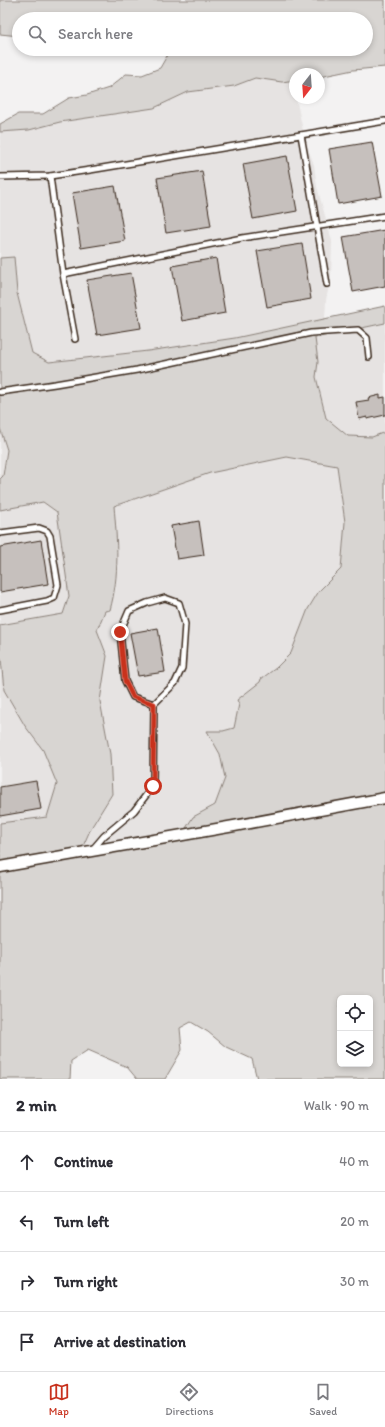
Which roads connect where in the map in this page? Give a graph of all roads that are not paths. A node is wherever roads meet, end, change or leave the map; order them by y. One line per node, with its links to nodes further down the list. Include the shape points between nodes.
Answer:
1 (385, 121): 2 (lane)
2 (302, 134): 3 (lane, via 147,162); 6 (lane)
3 (50, 176): 4 (lane); 7 (lane)
4 (0, 177)
5 (385, 216): 6 (lane)
6 (317, 226): 7 (lane, via 242,238); 8 (lane)
7 (63, 274): 9 (lane)
8 (327, 284)
9 (75, 339)
10 (368, 358): 11 (lane, via 367,338 358,330 311,333 137,370)
11 (0, 392)
12 (0, 533): 13 (lane, via 40,528 47,531 58,585 54,598)
13 (0, 610)
14 (154, 704): 14 (lane, via 133,697 125,681 120,632 130,611 165,598 179,603 185,624 182,668 175,683); 16 (lane, via 153,786 134,811 104,836)
15 (385, 798): 16 (street)
16 (90, 852): 17 (street)
17 (0, 867)

